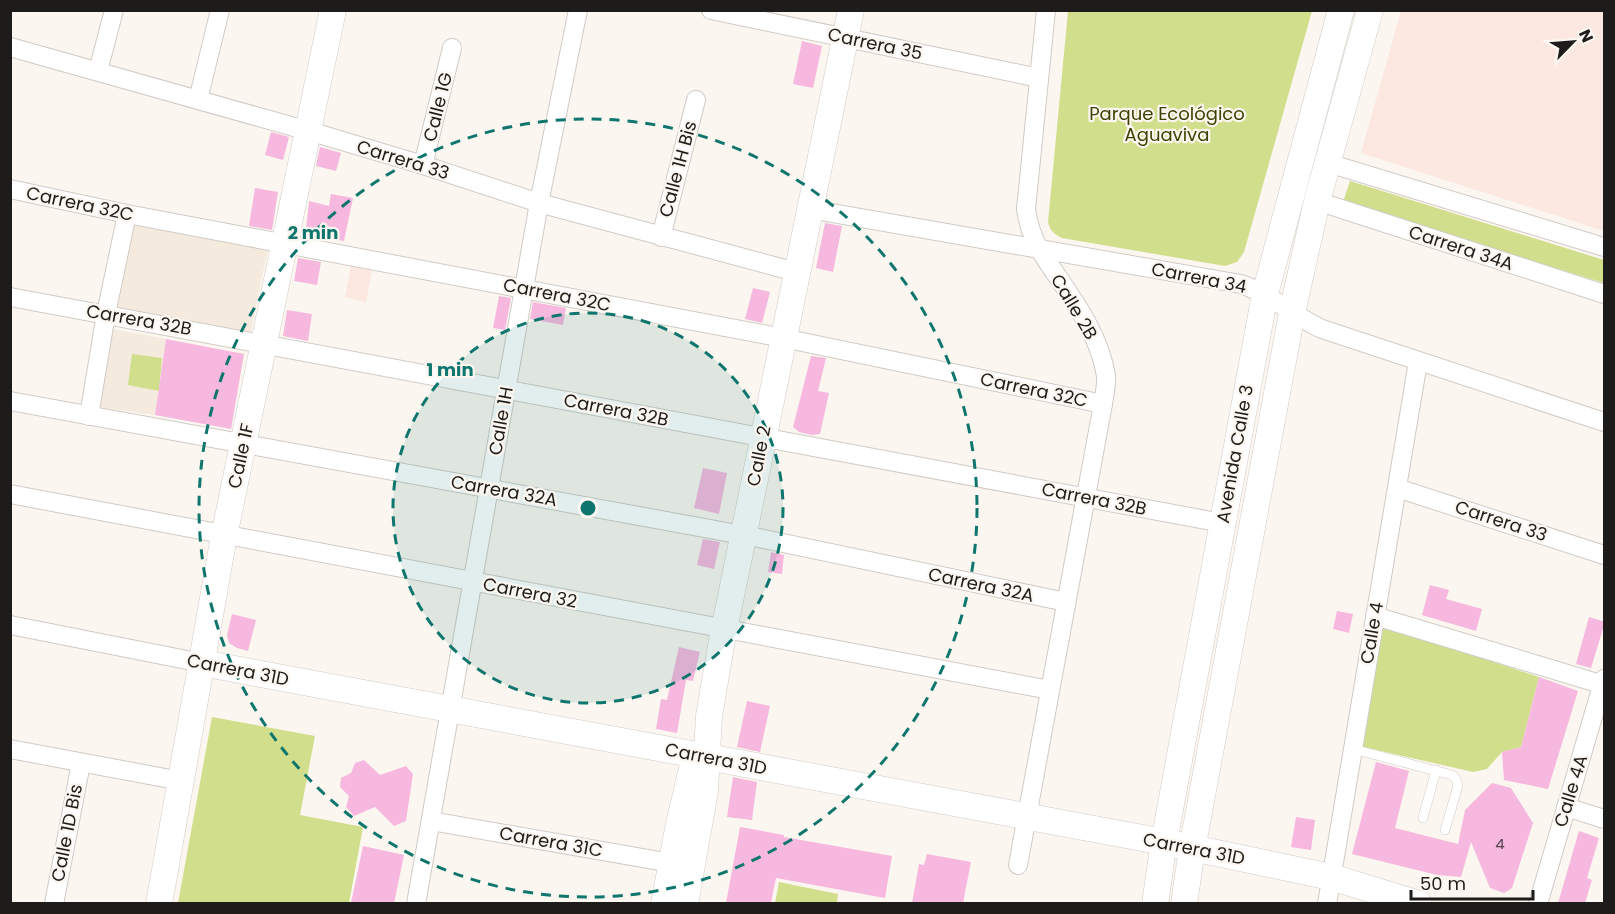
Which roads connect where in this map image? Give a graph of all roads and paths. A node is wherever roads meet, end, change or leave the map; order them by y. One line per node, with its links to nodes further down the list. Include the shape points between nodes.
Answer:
1 (114, 10): 13 (street)
2 (220, 10): 17 (street)
3 (333, 10): 19 (street, Calle 1F)
4 (578, 10): 24 (street, Calle 1H)
5 (711, 10): 10 (street, Carrera 35)
6 (851, 10): 10 (street, Calle 2)
7 (1046, 10): 15 (street, Calle 2B)
8 (1341, 10): 14 (street, Avenida Calle 3)
9 (1370, 10): 16 (street, Avenida Calle 3)
10 (845, 38): 15 (street, Carrera 35); 25 (street, Calle 2)
11 (10, 47): 13 (street, Carrera 33)
12 (452, 48): 21 (street, Calle 1G)
13 (98, 71): 17 (street, Carrera 33)
14 (1325, 71): 16 (street); 33 (street, Avenida Calle 3)
15 (1039, 78): 30 (street, Calle 2B, via 1026,209)
16 (1351, 79): 20 (street, Avenida Calle 3)
17 (198, 99): 19 (street, Carrera 33)
18 (696, 100): 27 (street, Calle 1H Bis)
19 (308, 131): 21 (street, Carrera 33); 28 (street, Calle 1F)
20 (1328, 163): 23 (street, Avenida Calle 3); 29 (street)
21 (423, 165): 24 (street, Carrera 33)
22 (10, 189): 26 (street, Carrera 32C)
23 (1317, 201): 34 (street, Carrera 34A); 36 (street, Avenida Calle 3)
24 (540, 203): 27 (street, Carrera 33); 32 (street, Calle 1H)
25 (809, 209): 30 (street, Carrera 34); 31 (street, Calle 2)
26 (127, 214): 28 (street, Carrera 32C); 37 (street)
27 (660, 237): 31 (street, Carrera 33)
28 (284, 244): 32 (street, Carrera 32C); 39 (street, Calle 1F)
29 (1605, 247)
30 (1039, 249): 33 (street, Carrera 34, via 1230,282); 43 (street, Calle 2B, via 1092,333 1106,378)
31 (796, 272): 38 (street, Calle 2)
32 (525, 289): 38 (street, Carrera 32C); 41 (street, Calle 1H)
33 (1265, 294): 36 (street, Carrera 34); 52 (street, Avenida Calle 3)
34 (1605, 294)
35 (10, 297): 37 (street, Carrera 32B)
36 (1292, 313): 40 (street, Carrera 34, via 1322,329); 78 (street, Avenida Calle 3)
37 (106, 314): 39 (street, Carrera 32B); 44 (street)
38 (783, 338): 43 (street, Carrera 32C); 46 (street, Calle 2)
39 (264, 344): 41 (street, Carrera 32B); 47 (street, Calle 1F)
40 (1418, 362): 45 (street, Carrera 34); 48 (street, Calle 4)
41 (507, 389): 46 (street, Carrera 32B); 49 (street, Calle 1H)
42 (10, 401): 44 (street, Carrera 32A)
43 (1103, 404): 51 (street, Calle 2B)
44 (89, 416): 47 (street, Carrera 32A)
45 (1605, 422)
46 (763, 437): 51 (street, Carrera 32B); 54 (street, Calle 2)
47 (243, 443): 49 (street, Carrera 32A); 53 (street, Calle 1F)
48 (1397, 488): 55 (street, Carrera 33); 58 (street, Calle 4)
49 (489, 489): 54 (street, Carrera 32A); 56 (street, Calle 1H)
50 (10, 494): 53 (street, Carrera 32)
51 (1086, 497): 52 (street, Carrera 32B); 57 (street, Calle 2B)
52 (1222, 523): 77 (street, Avenida Calle 3)
53 (224, 536): 56 (street, Carrera 32); 61 (street, Calle 1F)
54 (743, 536): 57 (street, Carrera 32A); 60 (street, Calle 2)
55 (1605, 555)
56 (473, 582): 60 (street, Carrera 32); 64 (street, Calle 1H)
57 (1066, 602): 63 (street, Calle 2B)
58 (1375, 616): 62 (street); 66 (street, Calle 4)
59 (10, 625): 61 (street, Carrera 31D)
60 (724, 630): 63 (street, Carrera 32); 67 (street, Calle 2)
61 (201, 663): 64 (street, Carrera 31D); 70 (street, Calle 1F)
62 (1604, 683): 71 (street, Calle 4A)
63 (1050, 690): 72 (street, Calle 2B)
64 (450, 710): 67 (street, Carrera 31D); 75 (street, Calle 1H)
65 (10, 749): 68 (street)
66 (1353, 749): 69 (lane); 81 (street, Calle 4)
67 (701, 756): 72 (street, Carrera 31D); 79 (street, Calle 2); 86 (street, Calle 2, via 705,792)
68 (81, 763): 70 (street); 82 (street, Calle 1D Bis)
69 (1436, 770): 73 (lane); 76 (lane, via 1452,775 1458,786)
70 (180, 781): 83 (street, Calle 1F)
71 (1566, 807): 74 (street); 91 (street, Calle 4A)
72 (1027, 817): 77 (street, Carrera 31D); 80 (street, Calle 2B)
73 (1423, 818)
74 (1605, 819)
75 (431, 821): 79 (street, Carrera 31C); 84 (street, Calle 1H)
76 (1445, 830)
77 (1164, 842): 78 (street, Carrera 31D); 87 (street, Avenida Calle 3)
78 (1192, 849): 81 (street, Carrera 31D); 88 (street, Avenida Calle 3)
79 (671, 863): 85 (street, Calle 2)
80 (1018, 865)
81 (1331, 877): 89 (street, Calle 4); 90 (street, Carrera 31D)
82 (54, 903)
83 (159, 903)
84 (416, 903)
85 (664, 903)
86 (685, 903)
87 (1155, 903)
88 (1184, 903)
89 (1327, 903)
90 (1419, 903)
91 (1538, 903)

